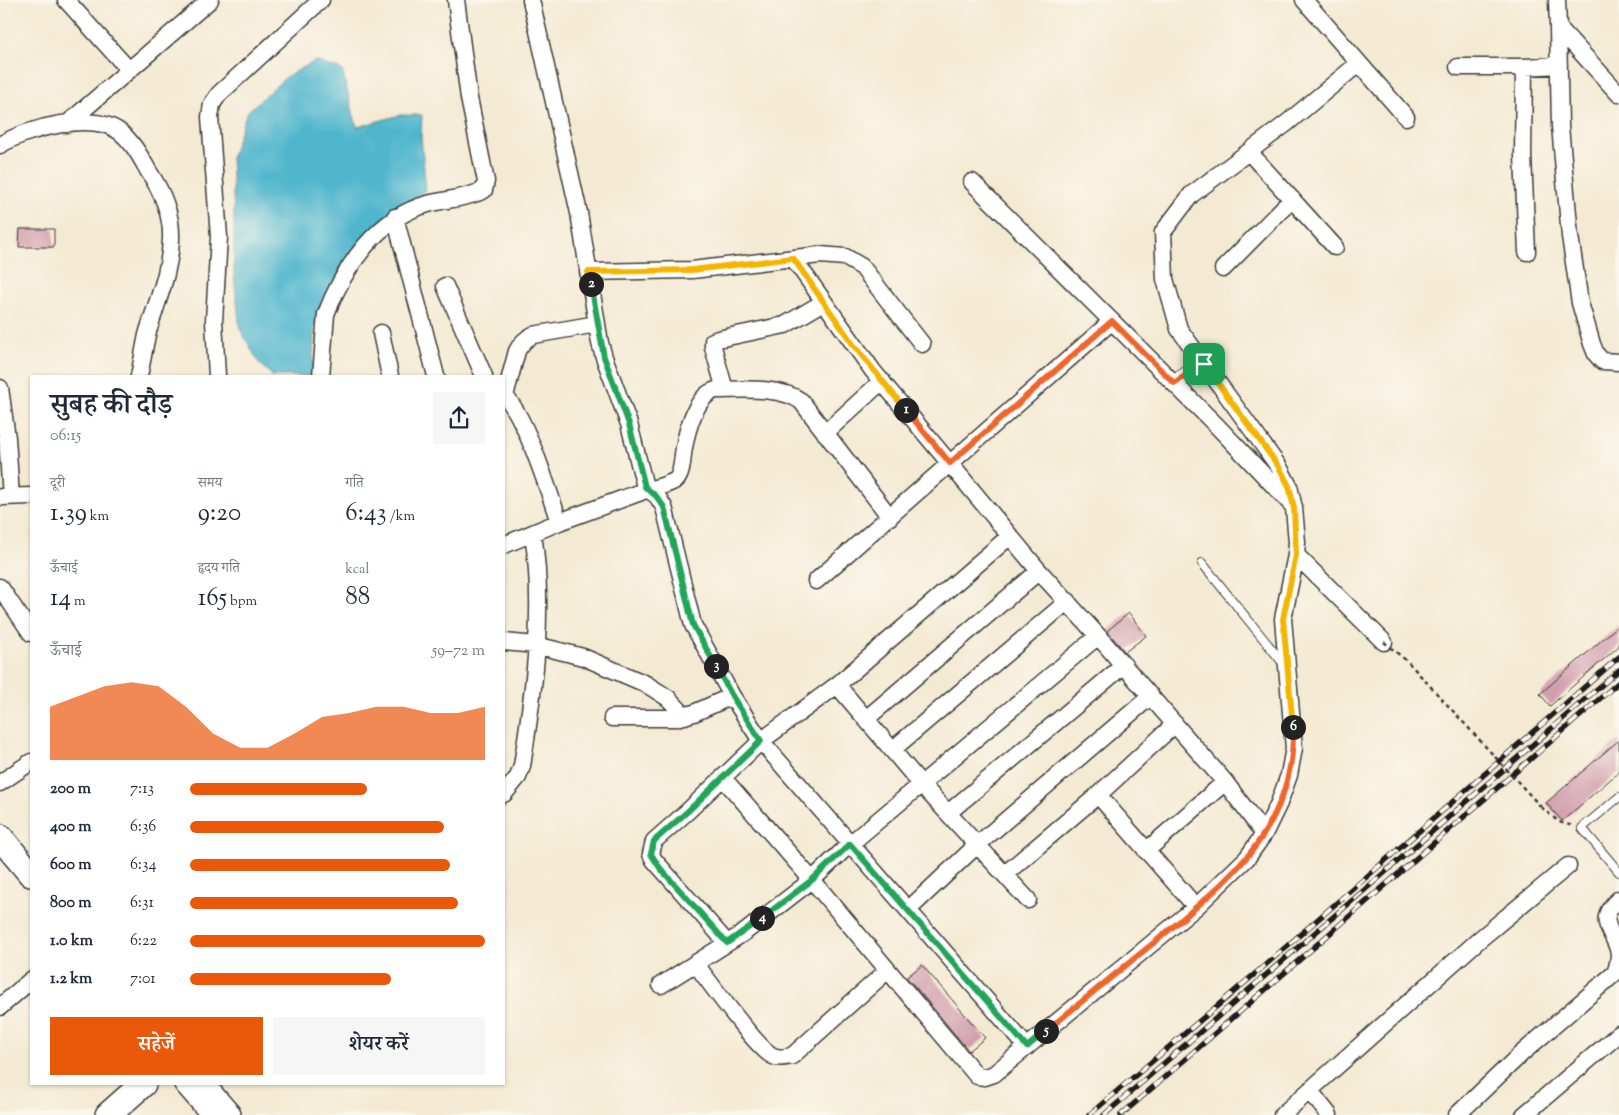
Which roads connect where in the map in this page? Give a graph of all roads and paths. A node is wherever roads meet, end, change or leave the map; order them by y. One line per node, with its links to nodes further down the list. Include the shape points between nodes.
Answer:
1 (66, 0): 13 (street)
2 (210, 0): 13 (street)
3 (321, 0): 36 (street, via 212,104 210,123 219,237 214,321)
4 (456, 0): 21 (street, via 468,90 486,181 484,190 412,209)
5 (531, 0): 26 (street, via 579,213)
6 (1304, 0): 9 (street)
7 (1557, 0): 8 (street)
8 (1558, 27): 10 (street); 14 (street)
9 (1358, 64): 15 (street); 18 (street)
10 (1559, 65): 12 (street); 33 (street, via 1561,135 1580,302 1596,354 1602,361)
11 (1458, 67): 12 (street)
12 (1524, 67): 23 (street)
13 (129, 70): 16 (street)
14 (1619, 94)
15 (1406, 117)
16 (67, 124): 17 (street, via 35,130); 35 (street, via 106,125 120,131 157,184 168,210 171,241 168,263)
17 (0, 145)
18 (1249, 152): 20 (street); 34 (street, via 1191,196 1163,232 1165,279 1179,329)
19 (972, 182): 29 (street)
20 (1292, 200): 22 (street); 25 (street)
21 (395, 218): 37 (street, via 364,248 330,304 326,314); 39 (street)
22 (1335, 247)
23 (1526, 252)
24 (793, 258): 26 (street, via 692,270); 28 (street); 32 (street, via 835,255 854,261)
25 (1223, 269)
26 (588, 272): 30 (street)
27 (445, 286): 40 (street)
28 (824, 302): 41 (street); 43 (street, via 785,325 713,341)
29 (1112, 321): 42 (street); 48 (street)
30 (597, 324): 44 (street, via 533,334 526,338 516,351); 49 (street, via 604,357 629,424)
31 (381, 333): 38 (street)
32 (922, 344)
33 (1619, 362)
34 (1204, 364): 42 (street); 52 (street, via 1279,467 1289,486)
35 (139, 375)
36 (217, 375)
37 (321, 375)
38 (390, 375)
39 (436, 375)
40 (484, 375)
41 (882, 382): 47 (street); 48 (street)
42 (1174, 383): 52 (street)
43 (725, 390): 47 (street, via 794,396); 49 (street, via 703,396 687,436 681,468 675,480)
44 (505, 392)
45 (1, 397): 51 (street)
46 (505, 397): 54 (street, via 513,404 533,449)
47 (825, 433): 53 (street)
48 (950, 463): 53 (street); 56 (street)
49 (646, 489): 54 (street); 72 (street, via 664,507 693,625)
50 (30, 496): 51 (street)
51 (5, 497)
52 (1294, 508): 58 (street)
53 (890, 517): 61 (street)
54 (559, 522): 55 (street)
55 (533, 534): 57 (street); 68 (street, via 538,566)
56 (1010, 536): 60 (street); 71 (street)
57 (505, 545)
58 (1296, 555): 67 (street); 70 (street, via 1283,619)
59 (1202, 564): 70 (lane)
60 (1039, 571): 63 (street); 76 (street)
61 (816, 581)
62 (0, 587): 64 (street)
63 (1068, 601): 65 (street); 79 (street)
64 (30, 632)
65 (1098, 636): 69 (street); 84 (street)
66 (505, 642): 68 (street)
67 (1384, 642): 89 (path, bridge, via 1408,662 1541,807 1559,822)
68 (536, 645): 74 (street, via 583,657 646,684 668,698); 85 (street, via 522,766)
69 (1124, 665): 73 (street); 88 (street)
70 (1286, 666): 90 (street, via 1294,748 1290,775)
71 (837, 685): 76 (street); 78 (street)
72 (732, 696): 74 (street); 78 (street)
73 (1151, 696): 77 (street); 93 (street)
74 (685, 716): 75 (street)
75 (612, 718)
76 (866, 719): 79 (street)
77 (1176, 724): 82 (street); 86 (street)
78 (761, 741): 81 (street); 92 (street)
79 (892, 750): 84 (street)
80 (30, 763): 83 (street)
81 (723, 778): 99 (street); 104 (street, via 654,841 651,854)
82 (1225, 782): 90 (street); 94 (street)
83 (0, 783)
84 (921, 784): 88 (street); 92 (street)
85 (505, 793)
86 (1098, 795): 94 (street); 98 (street)
87 (1619, 797): 89 (lane)
88 (948, 813): 93 (street)
89 (1582, 828): 96 (lane)
90 (1264, 834): 102 (street, via 1247,858)
91 (0, 837): 97 (main road)
92 (850, 844): 99 (street); 103 (street)
93 (978, 845): 98 (street); 103 (street)
94 (1146, 851): 102 (street)
95 (1568, 866): 115 (street, via 1480,939)
96 (1619, 872)
97 (30, 873)
98 (1005, 874): 101 (street)
99 (812, 880): 104 (street); 106 (street)
100 (1619, 899): 121 (street, via 1606,917 1608,930 1619,952 1615,973 1521,1054)
101 (1028, 900)
102 (1196, 907): 111 (street)
103 (908, 910): 111 (street)
104 (727, 943): 105 (street)
105 (695, 963): 106 (street, via 756,1042 772,1056 783,1058 792,1056); 108 (street)
106 (888, 970): 111 (street, via 977,1076 994,1074)
107 (30, 981): 109 (street)
108 (661, 984)
109 (0, 1007)
110 (1618, 1036): 122 (street)
111 (1027, 1047)
112 (142, 1085): 116 (main road)
113 (183, 1085): 117 (street)
114 (202, 1085): 118 (main road)
115 (1310, 1091): 119 (street); 120 (street)
116 (108, 1115)
117 (209, 1115)
118 (228, 1115)
119 (1282, 1115)
120 (1329, 1115)
121 (1457, 1115)
122 (1524, 1115)

